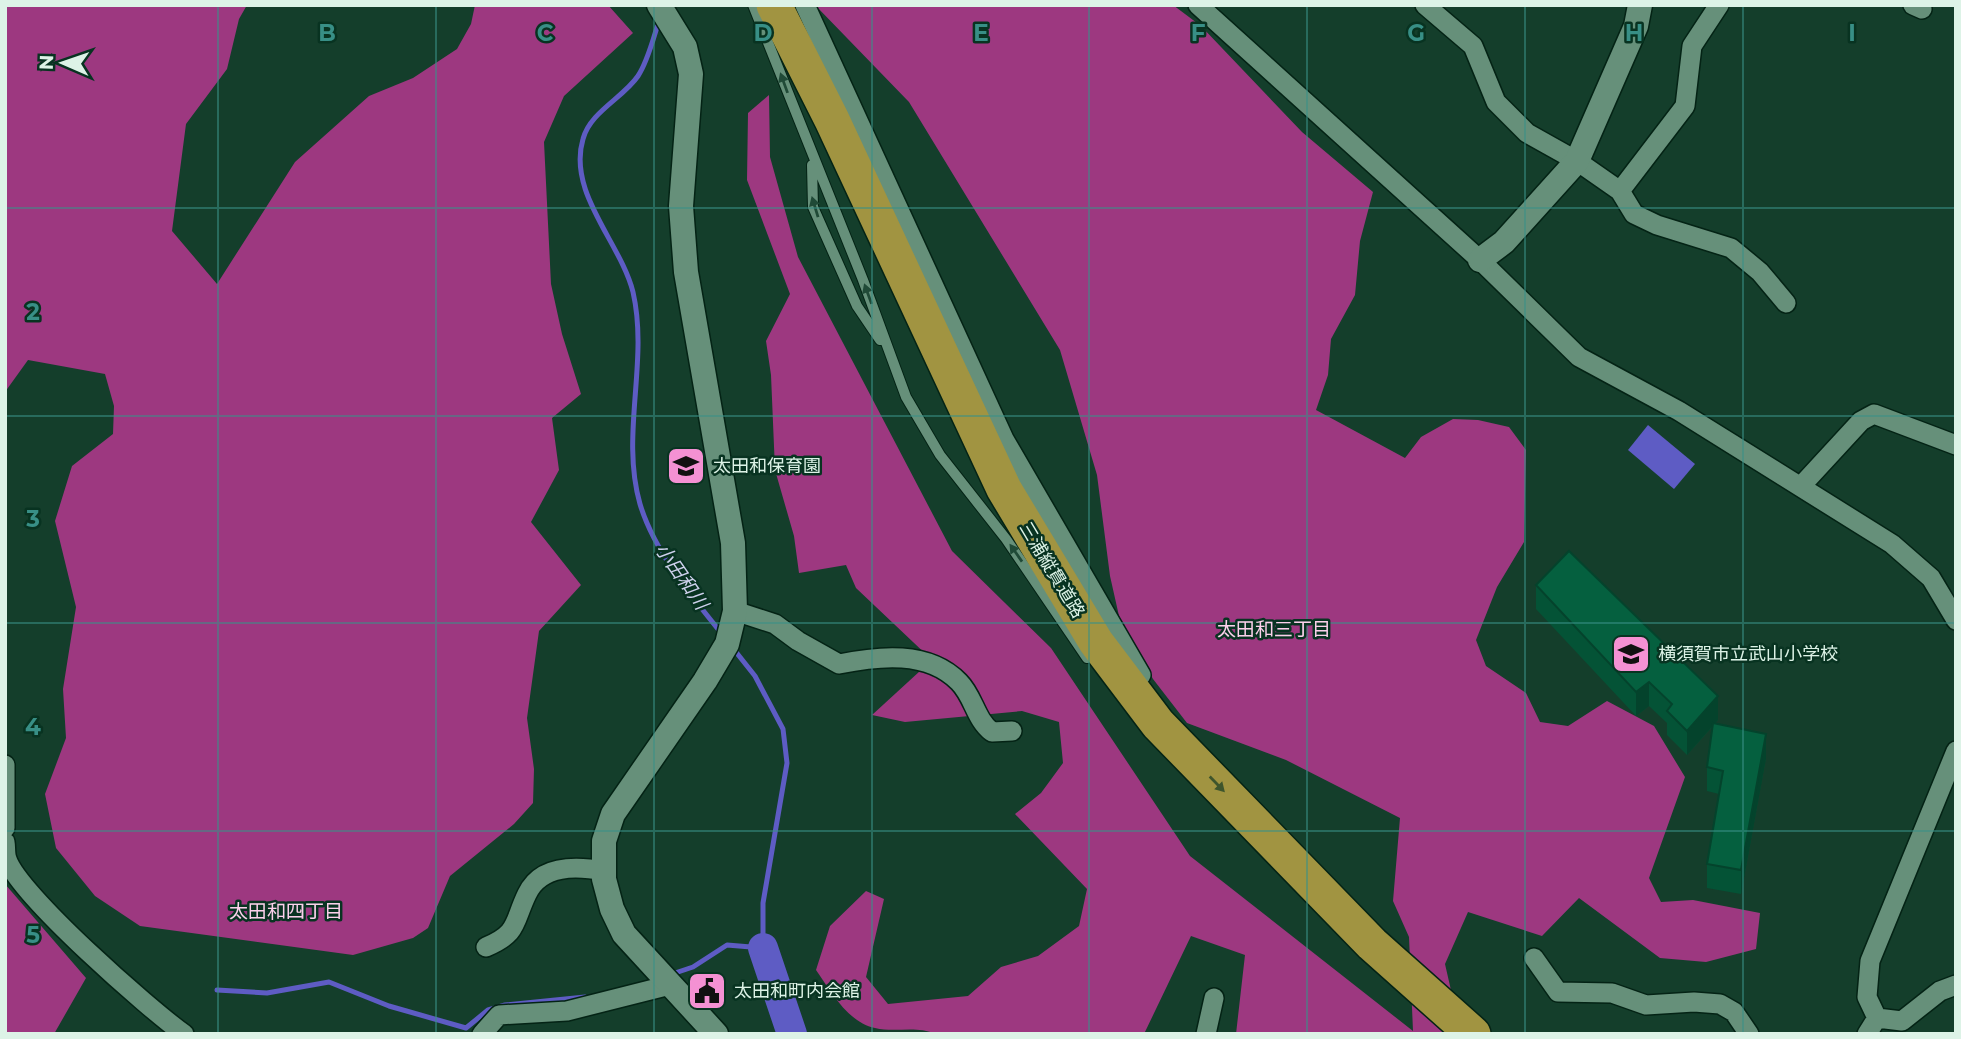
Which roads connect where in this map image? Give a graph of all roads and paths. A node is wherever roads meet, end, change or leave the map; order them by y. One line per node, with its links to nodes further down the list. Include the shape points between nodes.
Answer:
1 (659, 5): 18 (street, via 685,47 691,74 681,206 685,272 733,543)
2 (753, 5): 10 (lane, one-way to 2)
3 (764, 5): 38 (highway, 三浦縦貫道路, via 990,480 1088,647 1158,750 1190,788 1337,940)
4 (774, 5): 39 (highway, 三浦縦貫道路, one-way to 39, via 1004,489 1096,642 1158,724 1372,944)
5 (805, 5): 21 (street, via 1004,439)
6 (1198, 5): 13 (street)
7 (1425, 5): 11 (street, via 1473,46 1496,102 1527,134)
8 (1640, 5): 11 (street, via 1636,26)
9 (1719, 5): 12 (street, via 1692,46 1685,106)
10 (811, 155): 15 (lane, one-way to 10); 15 (lane, one-way to 10, via 857,306 813,207)
11 (1577, 161): 12 (street); 13 (street, via 1504,242)
12 (1620, 191): 14 (street, via 1634,214 1731,248 1760,272)
13 (1480, 260): 17 (street, via 1579,357)
14 (1786, 303)
15 (890, 355): 20 (lane, one-way to 15, via 1006,539 940,455 906,397)
16 (1956, 445): 17 (street, via 1874,414 1861,421)
17 (1802, 485): 19 (street, via 1892,544 1931,578)
18 (736, 611): 22 (street, via 775,624 839,664 877,656 925,662 960,682 981,724 992,732); 27 (street, via 727,645 613,814 604,841)
19 (1955, 614)
20 (1092, 663)
21 (1140, 674)
22 (1012, 730)
23 (1956, 751): 33 (street, via 1870,961 1867,997)
24 (5, 765): 25 (street)
25 (5, 828)
26 (5, 842): 34 (street, via 7,860 31,893 156,1014)
27 (604, 871): 28 (street, via 576,865 545,876 527,894 512,932); 30 (street, via 612,909 624,934)
28 (486, 947)
29 (1534, 958): 40 (street, via 1558,992 1612,993 1646,1005 1720,1004 1734,1012)
30 (670, 985): 35 (street, via 568,1012 499,1015); 36 (street)
31 (1956, 985): 33 (street, via 1902,1021)
32 (1214, 998): 37 (street)
33 (1872, 1026)
34 (184, 1034)
35 (482, 1034)
36 (716, 1034)
37 (1206, 1034)
38 (1457, 1034)
39 (1473, 1034)
40 (1749, 1034)

